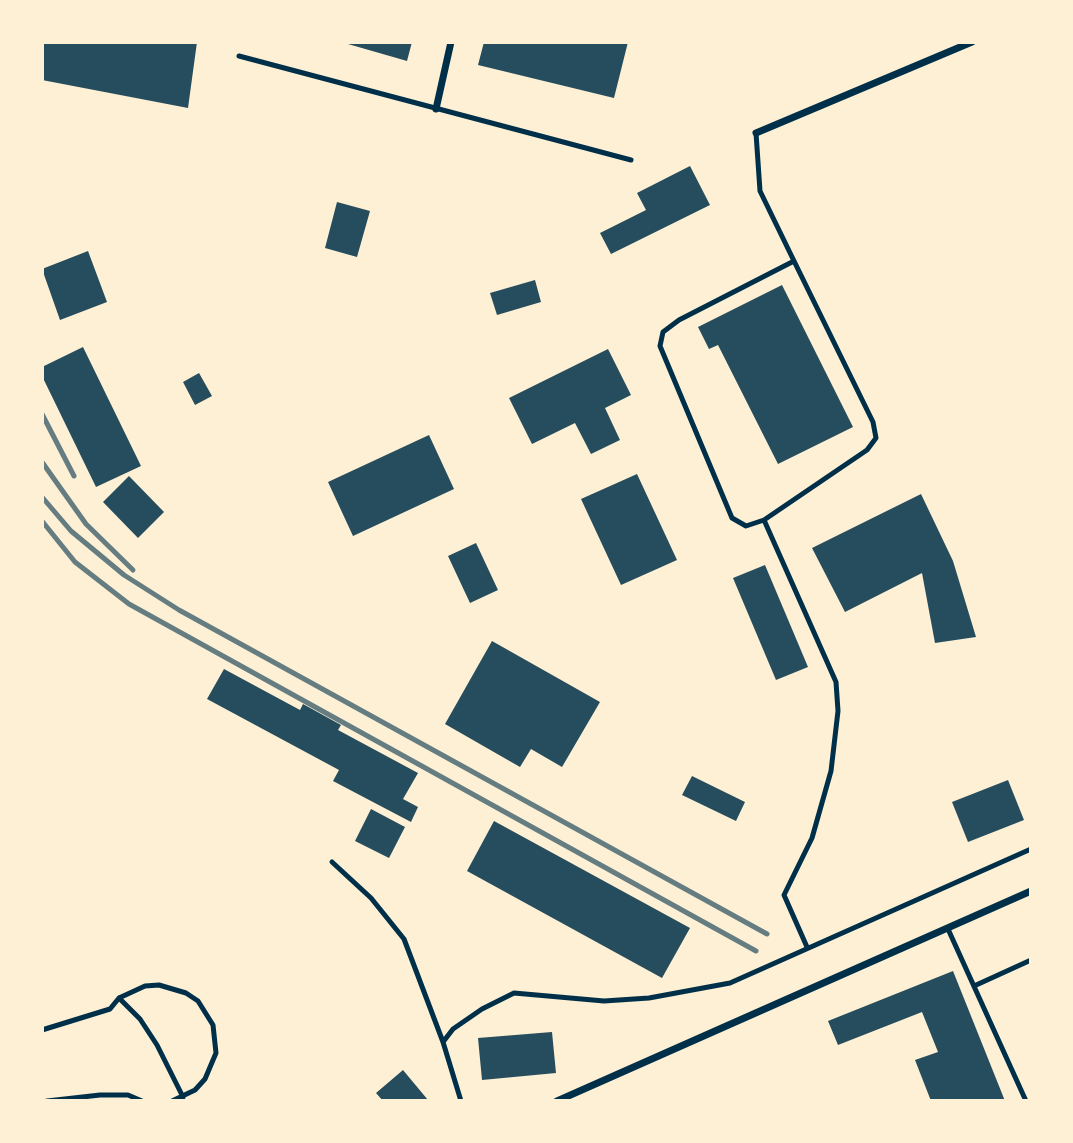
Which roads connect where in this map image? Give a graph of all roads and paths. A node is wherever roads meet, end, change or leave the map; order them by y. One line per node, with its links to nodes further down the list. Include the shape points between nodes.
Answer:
1 (450, 42): 4 (street)
2 (972, 42): 5 (street)
3 (239, 56): 4 (lane)
4 (436, 109): 6 (lane)
5 (756, 133): 7 (lane, via 760,191)
6 (631, 160)
7 (794, 261): 8 (lane, via 873,422 876,438 867,450); 8 (lane, via 679,320 663,332 660,346 732,518 746,526)
8 (764, 520): 13 (lane, via 836,682 838,711 831,771 812,838 784,895)
9 (1031, 849): 13 (lane)
10 (332, 862): 18 (lane, via 372,898 404,939)
11 (1031, 891): 12 (street)
12 (948, 929): 15 (lane); 24 (street)
13 (807, 947): 18 (lane, via 730,983 649,998 604,1001 513,993 463,1023)
14 (1031, 960): 15 (lane)
15 (974, 986): 25 (lane)
16 (119, 998): 17 (lane, via 110,1009); 19 (lane, via 157,1045); 19 (lane, via 159,985 186,993 207,1012 216,1039 212,1067 195,1090)
17 (42, 1030)
18 (443, 1042): 23 (lane)
19 (183, 1097): 22 (lane)
20 (47, 1101): 21 (lane, via 100,1095)
21 (142, 1101)
22 (173, 1101)
23 (461, 1101)
24 (557, 1101)
25 (1026, 1101)

